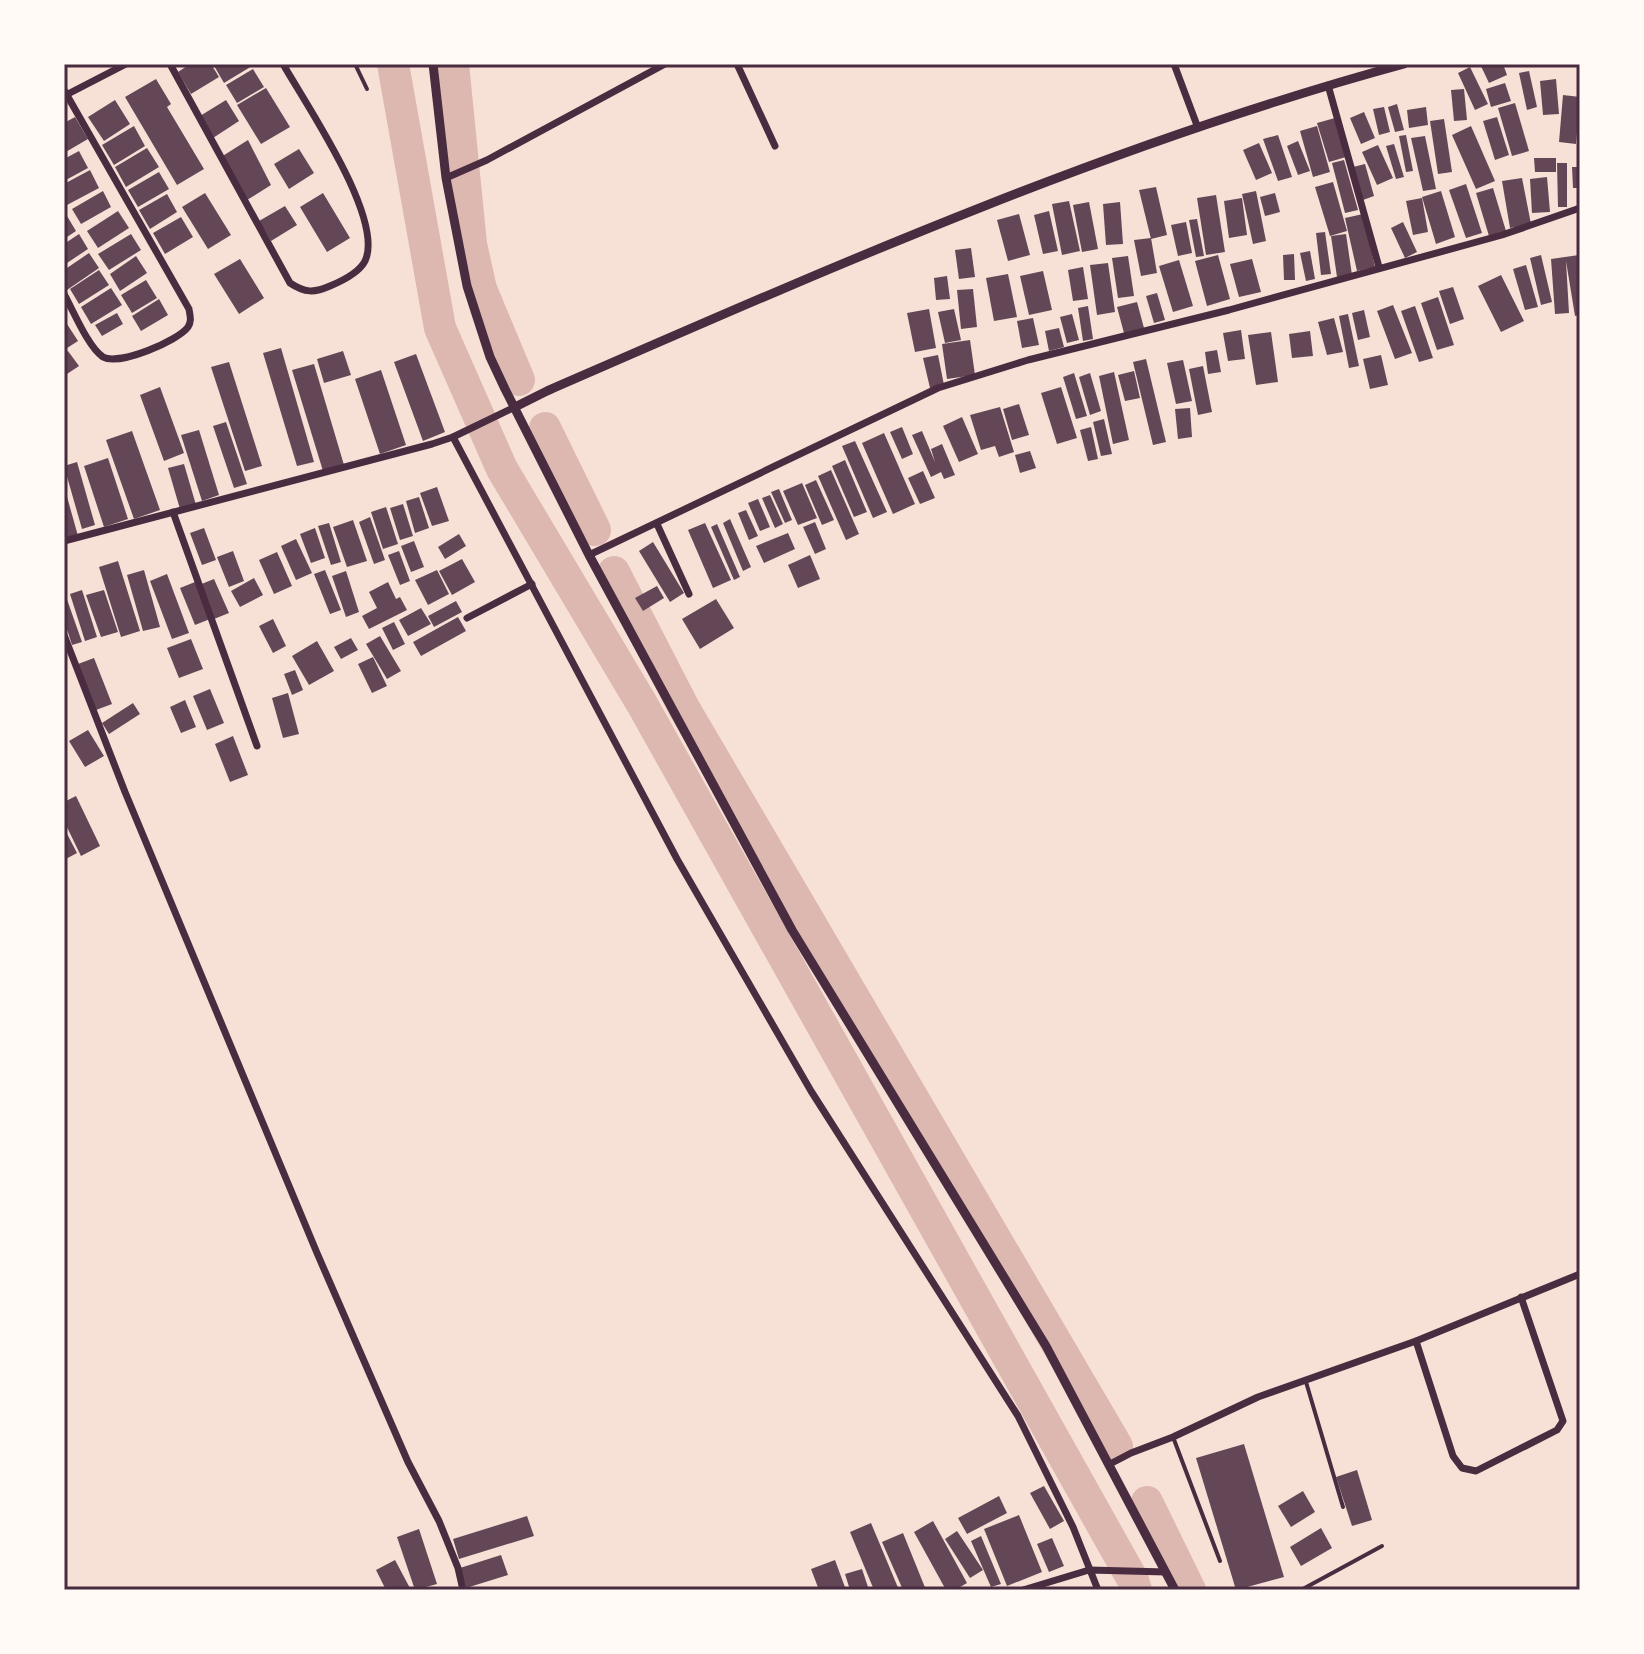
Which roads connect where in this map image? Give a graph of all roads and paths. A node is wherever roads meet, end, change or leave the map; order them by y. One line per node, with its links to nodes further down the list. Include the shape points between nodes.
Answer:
1 (126, 64): 12 (street)
2 (170, 64): 3 (street, via 290,283 303,292 316,292 356,272 364,262 368,236 362,206)
3 (283, 64)
4 (355, 64): 11 (lane)
5 (433, 64): 15 (street)
6 (665, 64): 15 (street)
7 (737, 64): 14 (street)
8 (1174, 64): 13 (street)
9 (1404, 64): 10 (street)
10 (1328, 85): 13 (street); 17 (street)
11 (367, 89)
12 (65, 94): 18 (street, via 191,319 178,336 147,351 106,359)
13 (1198, 128): 19 (street, via 883,247)
14 (775, 146)
15 (446, 178): 19 (street, via 477,322)
16 (1580, 208): 17 (street)
17 (1379, 267): 22 (street, via 938,388)
18 (64, 294)
19 (515, 407): 20 (street); 24 (street)
20 (453, 437): 21 (street); 25 (street)
21 (173, 512): 23 (street); 29 (street)
22 (657, 524): 24 (street); 26 (street)
23 (64, 541)
24 (589, 555): 35 (street, via 792,930)
25 (529, 586): 27 (street); 39 (street, via 811,1091 1018,1416)
26 (689, 594)
27 (467, 618)
28 (65, 640): 41 (street, via 317,1253 439,1521)
29 (257, 746)
30 (1580, 1274): 31 (street)
31 (1521, 1297): 32 (street); 32 (street, via 1563,1421 1557,1430 1476,1471 1462,1468 1453,1456)
32 (1416, 1341): 33 (street)
33 (1306, 1382): 34 (street, via 1258,1397); 36 (lane)
34 (1173, 1437): 35 (street); 38 (lane)
35 (1115, 1461): 40 (street)
36 (1343, 1507)
37 (1382, 1546): 45 (lane)
38 (1220, 1561)
39 (1089, 1570): 40 (street); 42 (street); 43 (street)
40 (1166, 1572): 44 (street)
41 (463, 1590)
42 (1023, 1590)
43 (1098, 1590)
44 (1175, 1590)
45 (1301, 1590)

